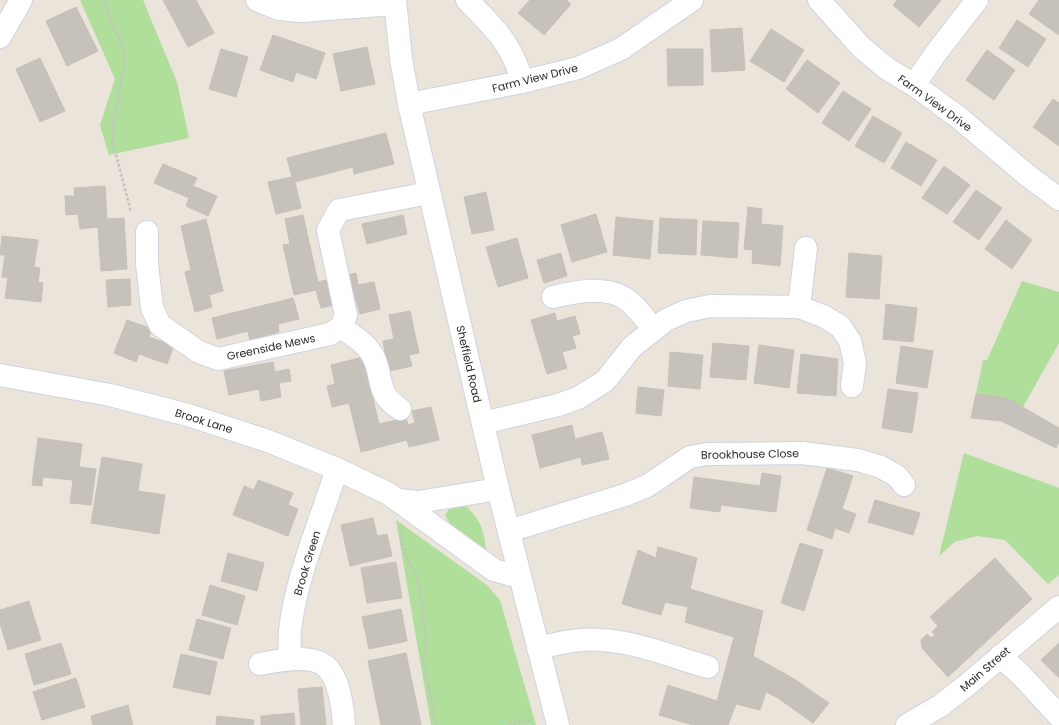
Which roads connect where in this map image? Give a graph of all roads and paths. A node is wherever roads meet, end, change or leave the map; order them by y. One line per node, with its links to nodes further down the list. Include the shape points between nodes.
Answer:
1 (20, 0): 9 (street)
2 (103, 0): 15 (path, via 125,60 112,131 113,143 133,216)
3 (257, 0): 8 (street, via 279,9 300,11)
4 (467, 0): 10 (street, via 497,30 511,51)
5 (692, 0): 10 (street, Farm View Drive, via 621,49 578,68)
6 (819, 0): 11 (street, Farm View Drive, via 861,47 886,68)
7 (977, 0): 11 (street)
8 (395, 2): 12 (street, Sheffield Road)
9 (0, 37)
10 (522, 82): 12 (street, Farm View Drive)
11 (914, 86): 14 (street, Farm View Drive, via 958,117)
12 (409, 104): 13 (street, Sheffield Road)
13 (429, 193): 19 (street, via 339,210 333,218 328,230 346,315); 24 (street, Sheffield Road)
14 (1059, 199)
15 (147, 232): 19 (street, Greenside Mews, via 147,264 152,308 160,325 199,352 218,359 330,334)
16 (806, 248): 18 (street)
17 (553, 297): 20 (street, via 577,292 617,295 626,300)
18 (800, 307): 20 (street, via 710,306 686,311); 22 (street, via 840,326 850,341 855,363)
19 (341, 327): 23 (street, via 361,342 373,356 383,391 390,403)
20 (654, 329): 24 (street, via 632,347 605,380 578,398)
21 (0, 375): 25 (street, Brook Lane, via 110,395 188,415 268,441)
22 (852, 386)
23 (400, 409)
24 (483, 423): 27 (street, Sheffield Road)
25 (337, 469): 28 (street, Brook Lane); 34 (street, Brook Green, via 294,606 290,632)
26 (904, 485): 29 (street, Brookhouse Close, via 897,476 881,467 858,460 802,453 707,454 690,457 647,486 625,496)
27 (498, 489): 28 (street, Brook Lane, via 418,502); 29 (street, Sheffield Road)
28 (393, 497): 30 (street, Brook Lane, via 494,570); 39 (path, via 406,558 418,577 427,648 423,658)
29 (509, 532): 30 (street, Sheffield Road)
30 (519, 577): 32 (street, Sheffield Road)
31 (1059, 607): 33 (street, Main Street)
32 (538, 648): 36 (street, via 579,640 601,640 634,645); 40 (street, Sheffield Road)
33 (1000, 656): 37 (street); 41 (street, Main Street, via 940,706)
34 (290, 659): 35 (street); 38 (street, via 311,660 324,665 335,680 342,702)
35 (260, 664)
36 (708, 667)
37 (1059, 716)
38 (344, 725)
39 (436, 725)
40 (558, 725)
41 (907, 725)

